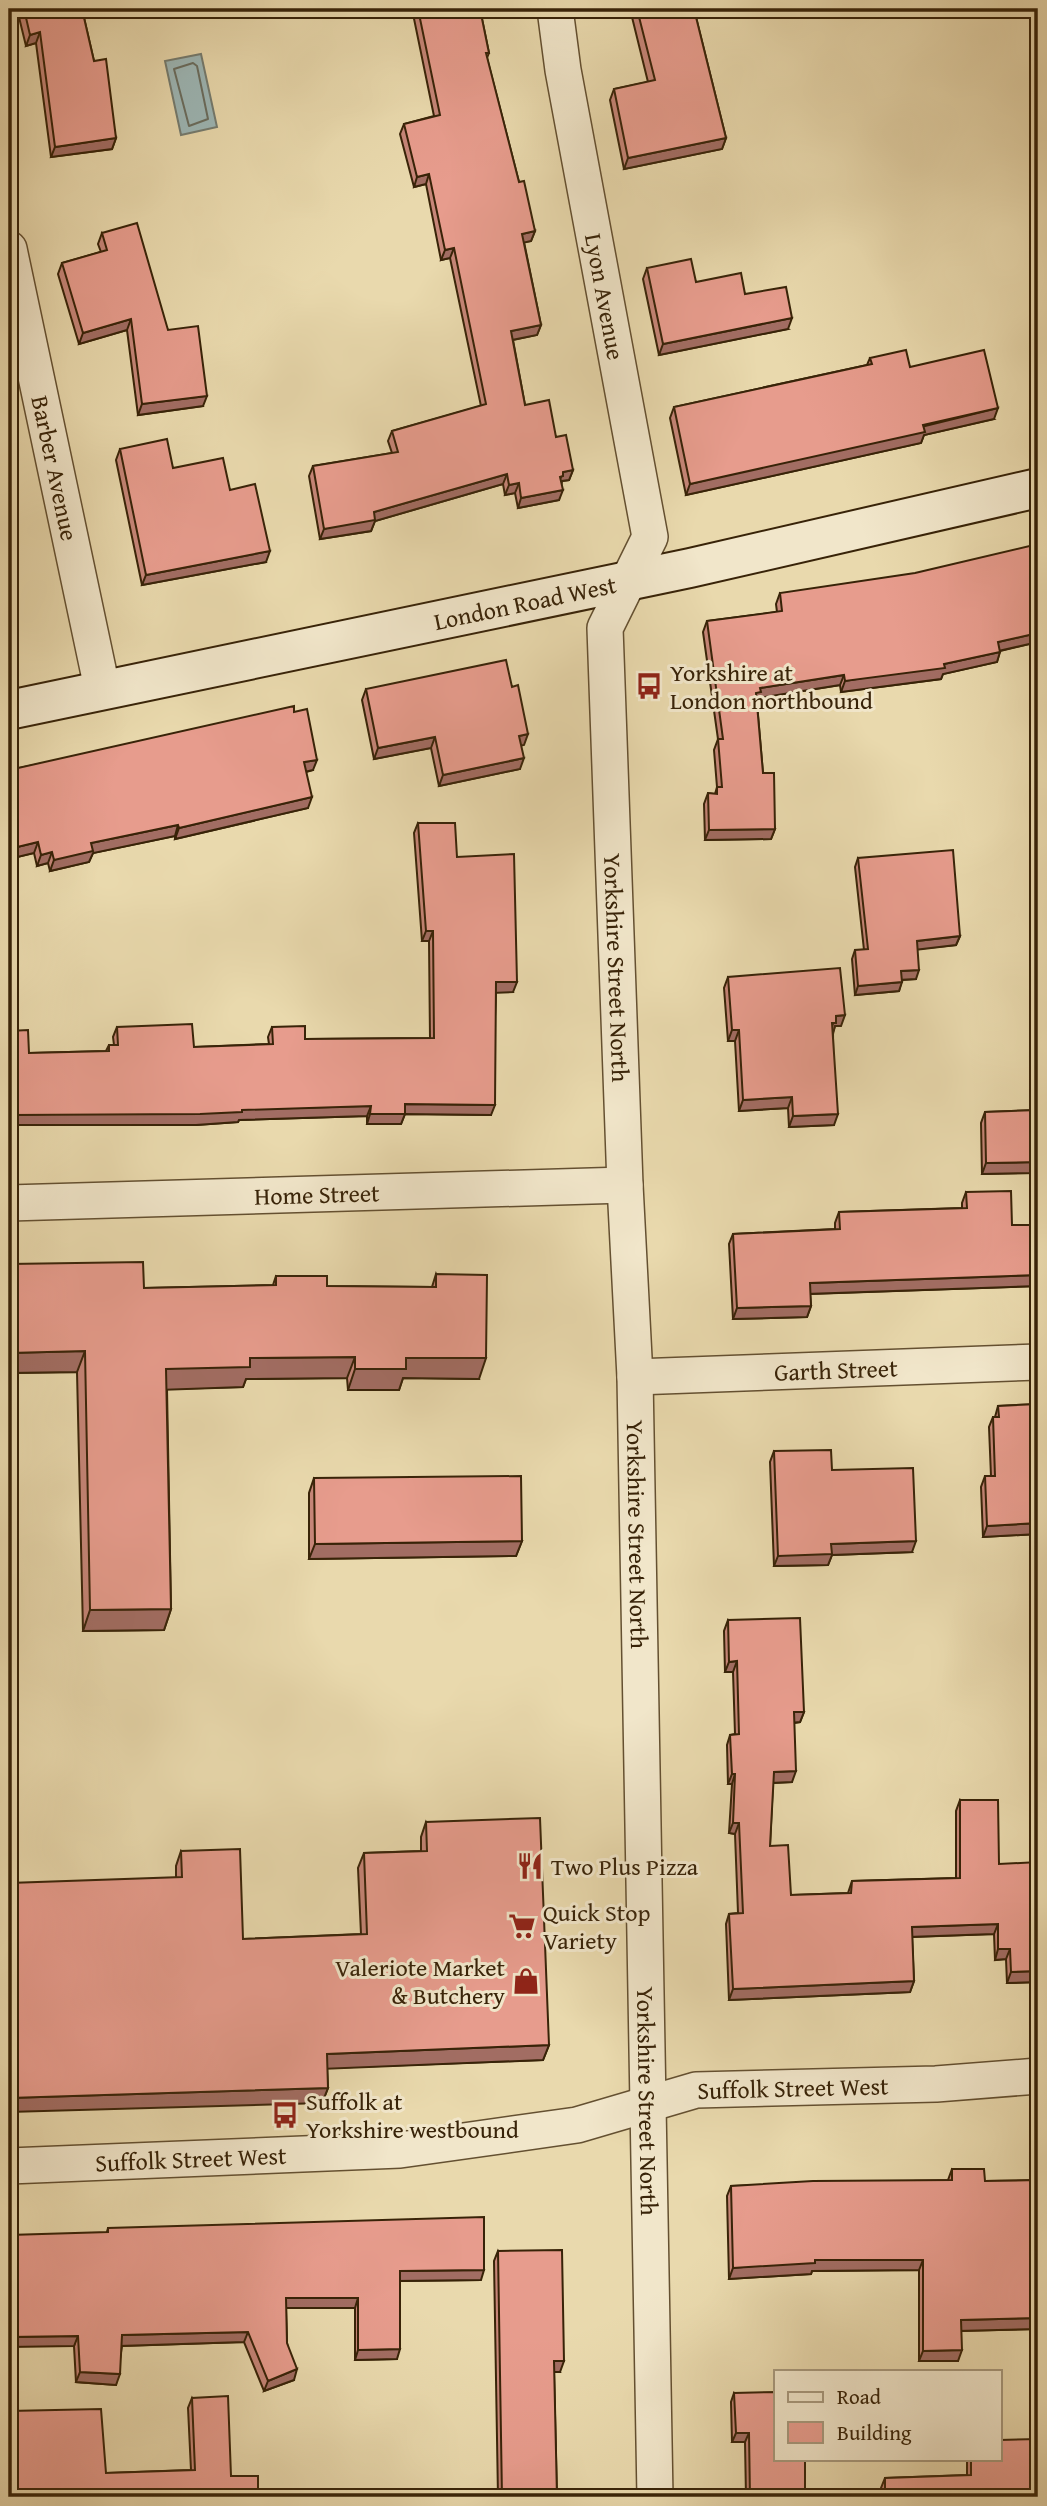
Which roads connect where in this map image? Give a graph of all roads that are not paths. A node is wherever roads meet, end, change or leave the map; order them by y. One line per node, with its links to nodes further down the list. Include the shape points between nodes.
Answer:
1 (555, 9): 4 (street, Lyon Avenue, via 650,537)
2 (9, 250): 5 (street, Barber Avenue)
3 (1038, 488): 4 (street, London Road West)
4 (631, 580): 5 (street, London Road West); 7 (street, Yorkshire Street North, via 605,628)
5 (102, 688): 6 (street, London Road West)
6 (9, 710)
7 (625, 1185): 8 (street, Home Street); 10 (street, Yorkshire Street North)
8 (9, 1203)
9 (1038, 1362): 10 (street, Garth Street)
10 (635, 1377): 12 (street, Yorkshire Street North)
11 (1038, 2076): 12 (street, Suffolk Street West, via 936,2084 696,2090)
12 (648, 2104): 13 (street, Suffolk Street West, via 577,2125 400,2150); 14 (street, Yorkshire Street North)
13 (9, 2166)
14 (655, 2497)

